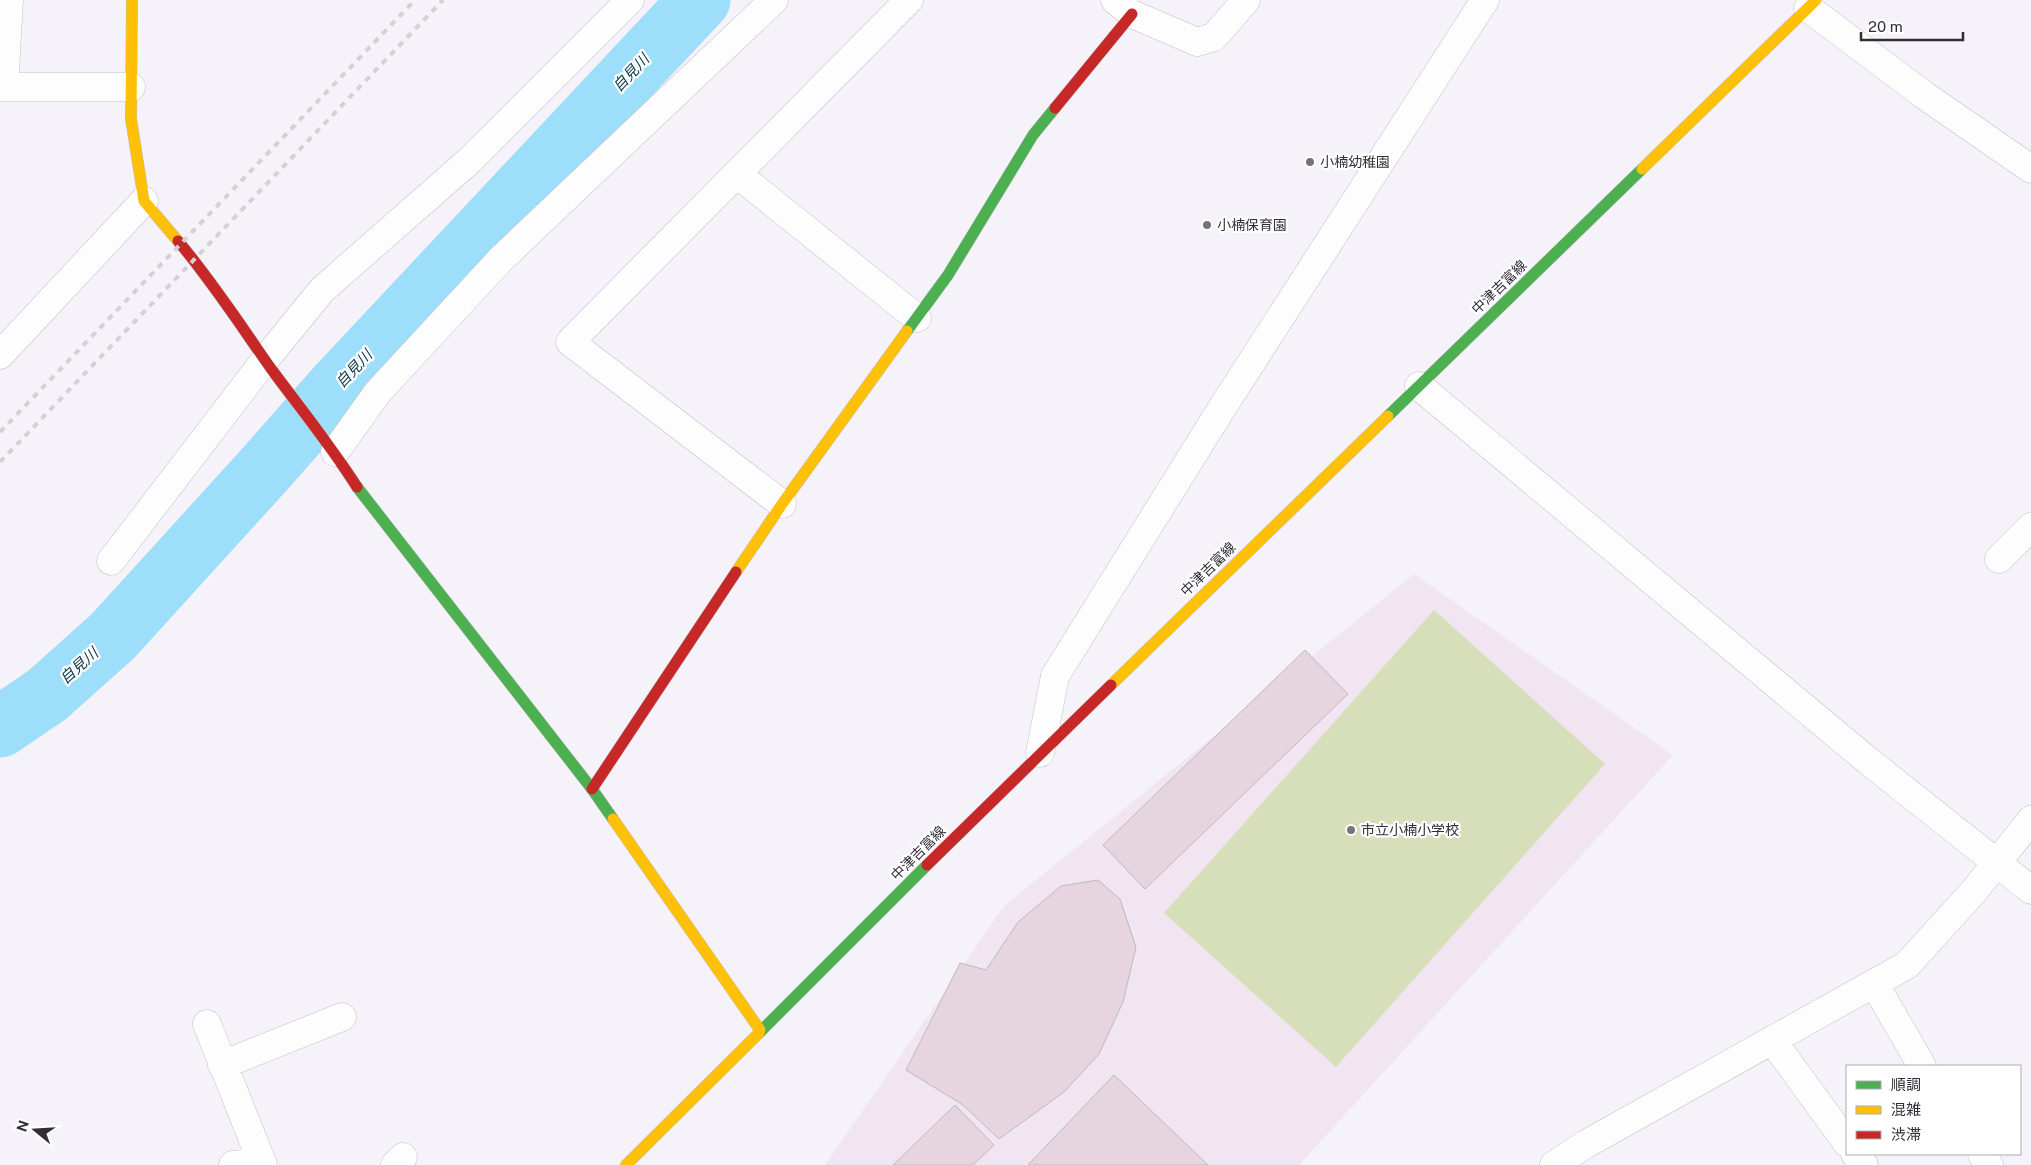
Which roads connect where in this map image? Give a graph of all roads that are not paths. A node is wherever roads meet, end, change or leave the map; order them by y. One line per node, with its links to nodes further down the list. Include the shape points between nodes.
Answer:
1 (9, 0): 10 (street)
2 (132, 0): 11 (street)
3 (630, 0): 17 (street, via 470,160 322,290)
4 (774, 0): 19 (street, via 500,259 378,392)
5 (909, 0): 13 (street)
6 (1246, 0): 9 (street, via 1214,37 1197,42)
7 (1485, 0): 24 (street, via 1222,408 1055,676)
8 (1812, 4): 12 (street, via 1924,95); 18 (street, 中津吉富線)
9 (1124, 7): 15 (street, via 1033,134 948,275)
10 (2, 87): 11 (street)
11 (131, 87): 14 (street, via 131,119)
12 (2031, 169)
13 (737, 174): 15 (street); 20 (street, via 570,342)
14 (144, 201): 16 (street); 17 (street, via 194,260)
15 (917, 318): 20 (street)
16 (0, 355)
17 (270, 366): 19 (street); 23 (street)
18 (1418, 386): 24 (street, 中津吉富線); 27 (street, via 1867,760)
19 (334, 452): 25 (street, via 364,498)
20 (782, 504): 25 (street)
21 (2031, 526): 22 (street)
22 (1999, 559)
23 (111, 561)
24 (1040, 753): 32 (street, 中津吉富線)
25 (592, 789): 32 (street)
26 (2031, 820): 27 (street)
27 (1996, 863): 28 (street); 29 (street, via 1907,965)
28 (2031, 890)
29 (1874, 983): 33 (street); 35 (street)
30 (342, 1017): 34 (street)
31 (207, 1024): 34 (street)
32 (760, 1030): 39 (street, 中津吉富線)
33 (1772, 1040): 36 (street); 41 (street)
34 (222, 1065): 38 (street)
35 (1921, 1065)
36 (1846, 1142)
37 (1856, 1155): 42 (street)
38 (262, 1164): 40 (street)
39 (629, 1164)
40 (233, 1165)
41 (1554, 1165)
42 (1864, 1165)

